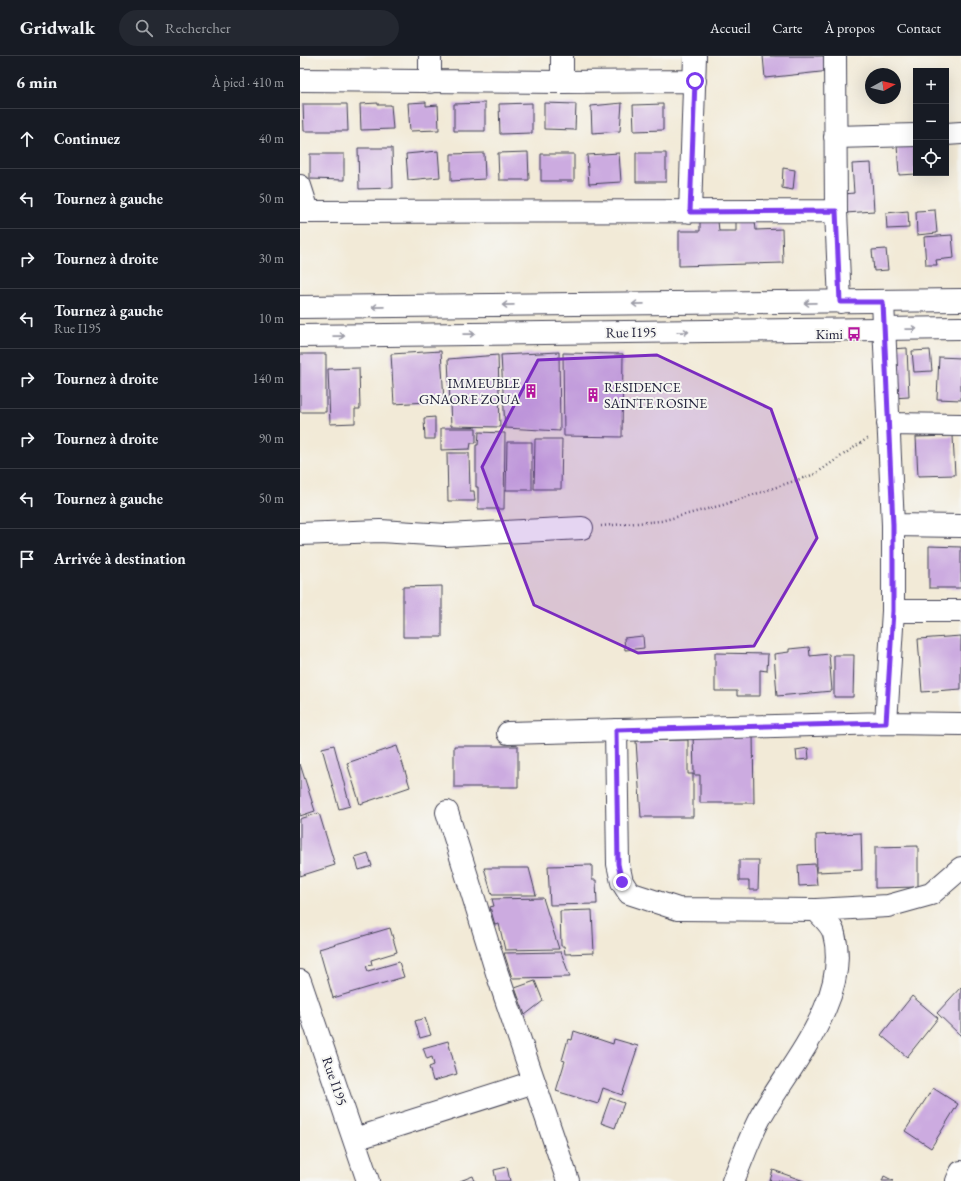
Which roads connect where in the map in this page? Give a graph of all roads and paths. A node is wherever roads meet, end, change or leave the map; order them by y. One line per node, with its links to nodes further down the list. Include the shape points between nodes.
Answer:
1 (430, 56): 7 (street)
2 (562, 56): 8 (street)
3 (695, 56): 6 (street)
4 (835, 56): 12 (street)
5 (300, 80): 7 (street)
6 (695, 81): 8 (street); 16 (street)
7 (430, 82): 8 (street)
8 (562, 82)
9 (961, 133): 10 (street)
10 (949, 134)
11 (913, 135): 12 (street)
12 (835, 137): 14 (street)
13 (300, 186): 15 (street)
14 (836, 211): 16 (street); 18 (street)
15 (304, 212): 16 (street)
16 (690, 212)
17 (961, 300): 19 (street, Rue I195)
18 (840, 302): 19 (street, Rue I195); 20 (street, Rue I195, one-way to 20)
19 (883, 302): 22 (street)
20 (300, 307)
21 (961, 328): 22 (street, Rue I195, one-way to 21)
22 (884, 329): 23 (street, Rue I195, one-way to 22); 24 (street)
23 (300, 336)
24 (888, 424): 25 (street); 26 (street); 28 (path, via 815,474 730,503 661,521)
25 (961, 425)
26 (893, 525): 27 (street); 30 (street)
27 (961, 526)
28 (582, 528): 29 (street, via 446,535 380,531)
29 (300, 534)
30 (893, 611): 31 (street); 32 (street)
31 (961, 611)
32 (886, 723): 33 (street); 34 (street)
33 (961, 724)
34 (616, 730): 35 (street); 38 (street, via 618,864 622,882 629,893 678,909)
35 (508, 733)
36 (447, 812): 40 (street, via 497,974)
37 (961, 868): 38 (street, via 931,894 888,906)
38 (816, 910): 45 (street, via 834,933 835,974 828,1000 813,1034 760,1117)
39 (300, 982): 41 (street, Rue I195)
40 (534, 1082): 41 (street); 44 (street)
41 (355, 1139): 43 (street, Rue I195)
42 (961, 1172): 46 (street)
43 (368, 1181)
44 (568, 1181)
45 (734, 1181)
46 (957, 1181)

